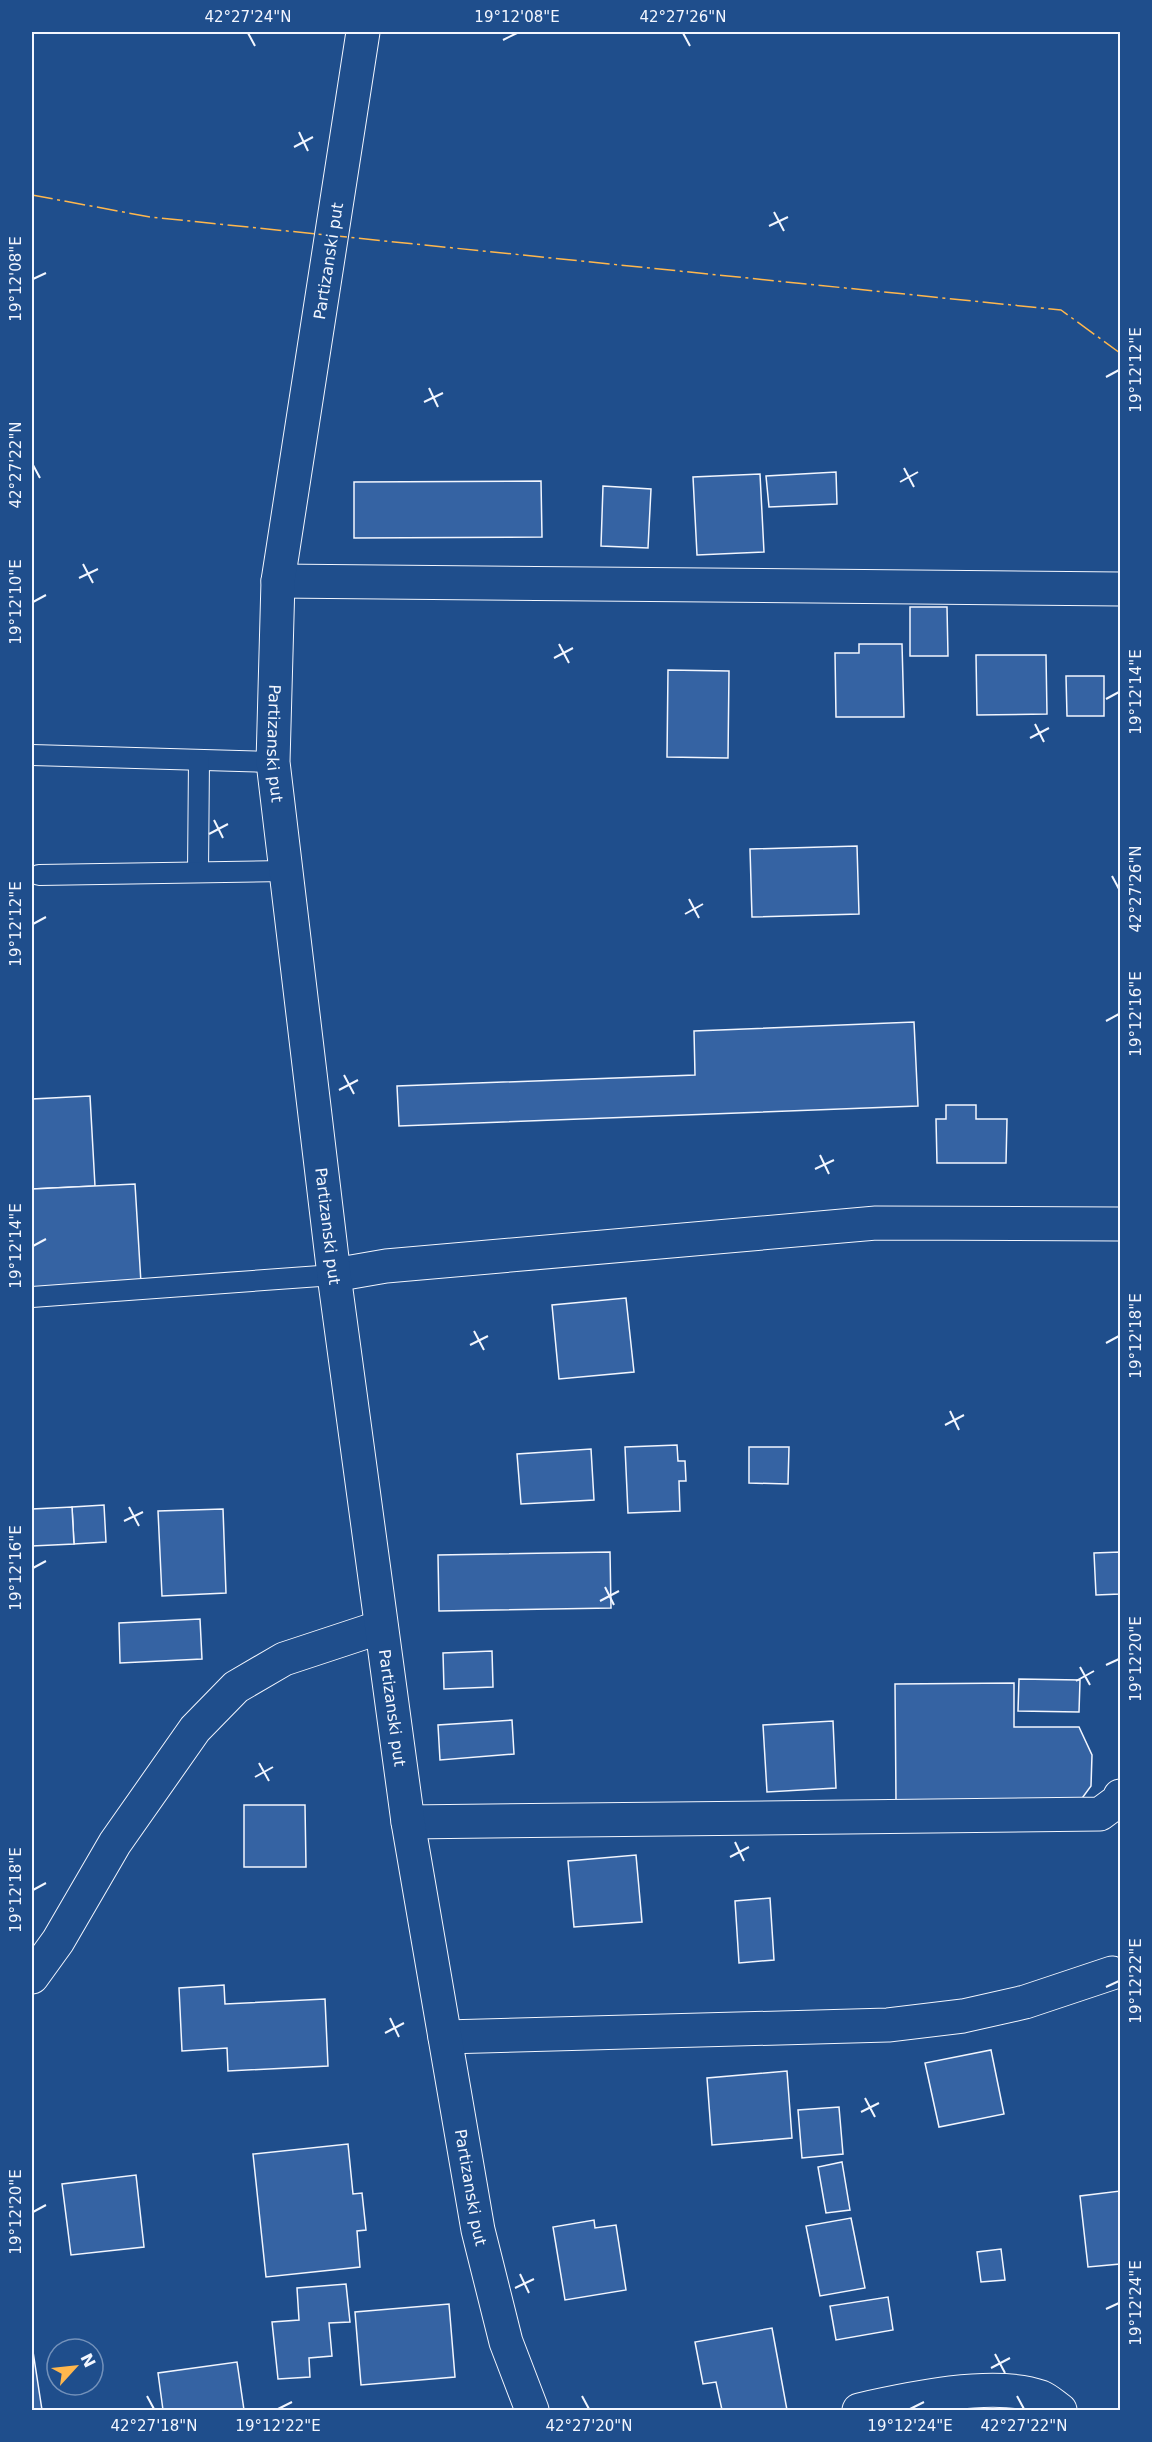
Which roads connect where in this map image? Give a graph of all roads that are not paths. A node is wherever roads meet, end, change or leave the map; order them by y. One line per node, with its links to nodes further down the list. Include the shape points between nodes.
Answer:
1 (363, 32): 2 (street, Partizanski put)
2 (278, 581): 3 (street); 6 (street, Partizanski put)
3 (1120, 589)
4 (32, 755): 5 (lane)
5 (199, 760): 6 (lane); 8 (lane)
6 (273, 762): 7 (street, Partizanski put)
7 (286, 871): 8 (lane); 11 (street, Partizanski put)
8 (198, 872): 9 (lane)
9 (39, 875)
10 (1120, 1224): 11 (street, via 876,1223 386,1266)
11 (334, 1275): 12 (lane); 13 (street, Partizanski put)
12 (32, 1297)
13 (381, 1627): 15 (street, Partizanski put); 17 (street, via 284,1659 236,1687 195,1729 115,1843 58,1941)
14 (1120, 1796): 15 (street, via 1100,1814)
15 (408, 1822): 18 (street, Partizanski put)
16 (1112, 1973): 18 (street, via 1015,2004 963,2016 888,2025)
17 (32, 1977)
18 (445, 2037): 19 (street, Partizanski put, via 478,2230 506,2342)
19 (532, 2410)
20 (859, 2410): 21 (street, via 918,2396 1006,2390 1043,2397)
21 (1060, 2410)

